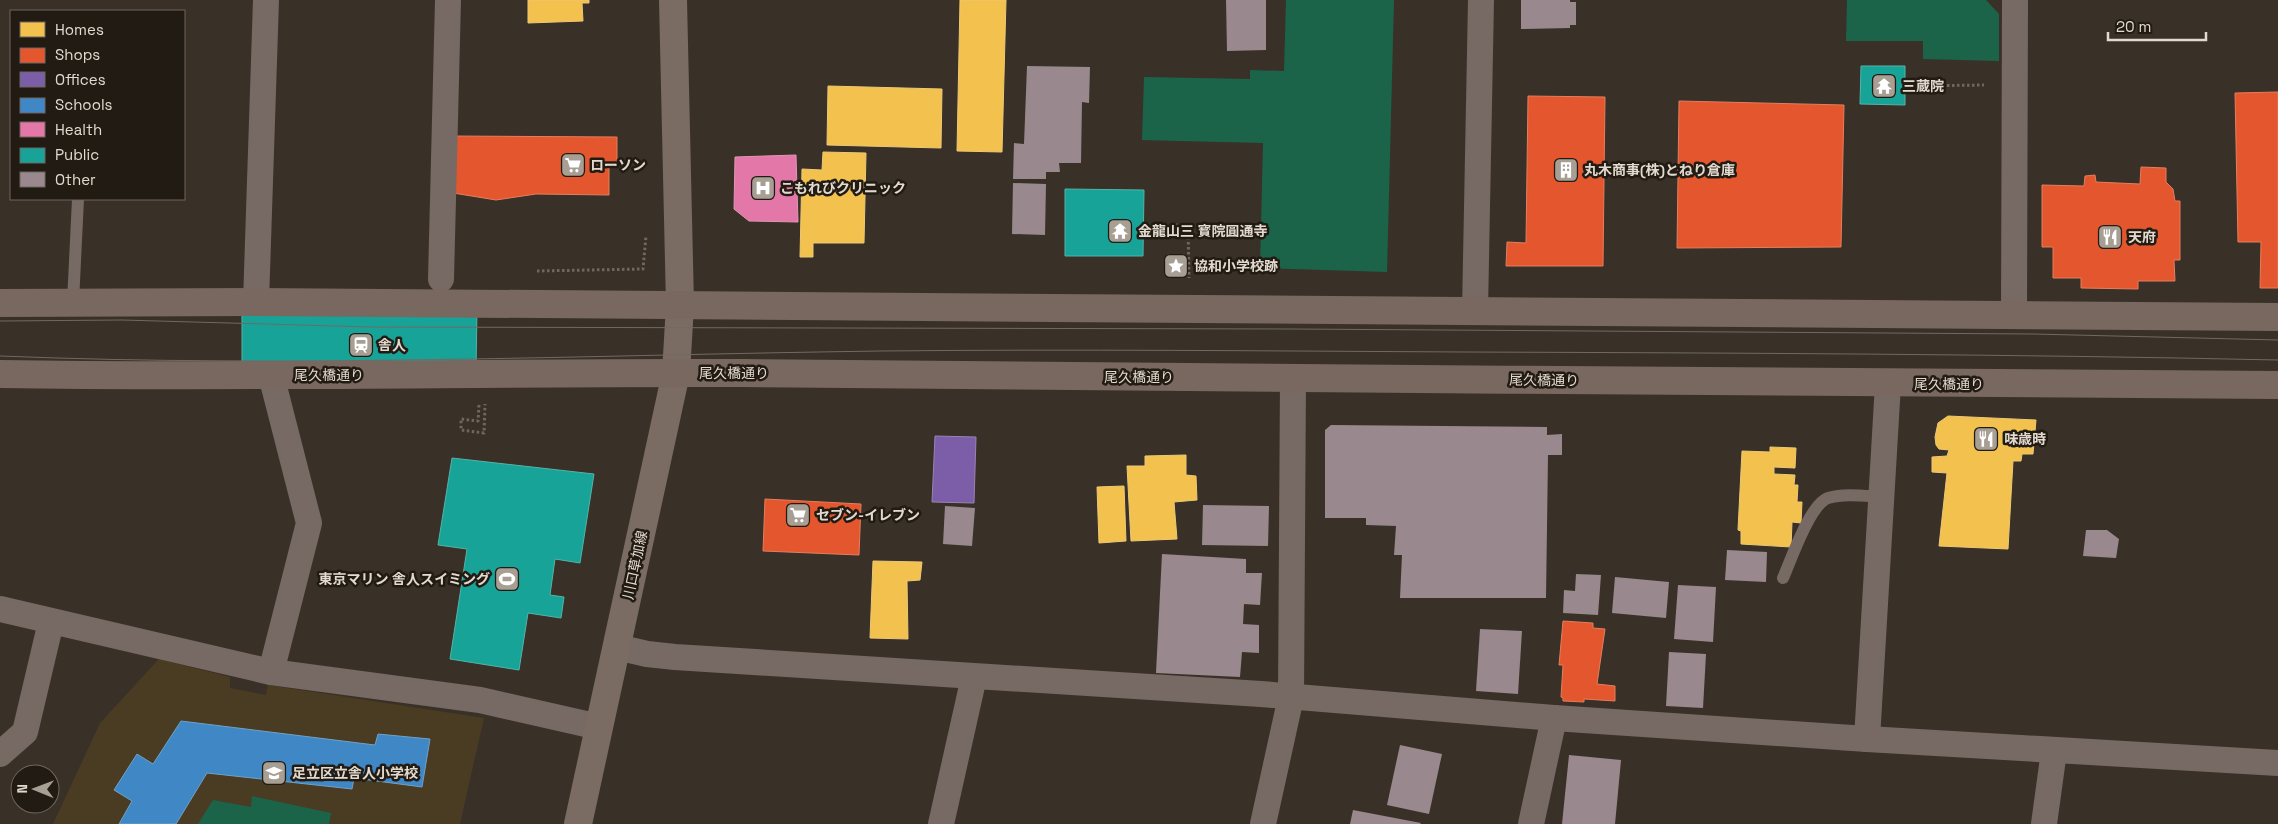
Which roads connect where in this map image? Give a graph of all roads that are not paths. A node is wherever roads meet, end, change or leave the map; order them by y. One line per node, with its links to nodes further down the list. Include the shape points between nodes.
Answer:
1 (266, 0): 9 (street)
2 (448, 0): 7 (street)
3 (673, 0): 11 (main road, 川口草加線)
4 (1481, 0): 12 (street)
5 (2015, 0): 13 (street)
6 (78, 200): 8 (lane)
7 (441, 279)
8 (73, 302): 9 (main road); 10 (main road)
9 (256, 302): 11 (main road)
10 (0, 303)
11 (680, 305): 12 (main road); 15 (main road, 川口草加線)
12 (1475, 311): 13 (main road)
13 (2014, 314): 14 (main road)
14 (2278, 317)
15 (676, 373): 17 (main road, 尾久橋通り); 18 (main road, 尾久橋通り); 25 (main road, 川口草加線)
16 (0, 374): 17 (main road, 尾久橋通り)
17 (272, 375): 26 (street, via 309,522)
18 (1293, 378): 19 (main road, 尾久橋通り); 28 (street)
19 (1888, 384): 20 (main road, 尾久橋通り); 21 (street)
20 (2278, 385)
21 (1882, 497): 22 (lane, via 1850,495 1827,498 1808,522); 31 (street)
22 (1783, 578)
23 (0, 609): 24 (street)
24 (51, 622): 26 (street); 33 (street, via 25,732)
25 (617, 647): 27 (street, via 647,654); 30 (main road, 川口草加線)
26 (271, 672): 30 (street, via 480,700)
27 (974, 677): 28 (street); 36 (street)
28 (1291, 697): 29 (street); 37 (street)
29 (1554, 718): 31 (street); 38 (street)
30 (599, 727): 35 (main road, 川口草加線)
31 (1866, 739): 32 (street)
32 (2054, 751): 34 (street); 39 (street)
33 (0, 754)
34 (2278, 763)
35 (578, 824)
36 (941, 824)
37 (1263, 824)
38 (1531, 824)
39 (2044, 824)

